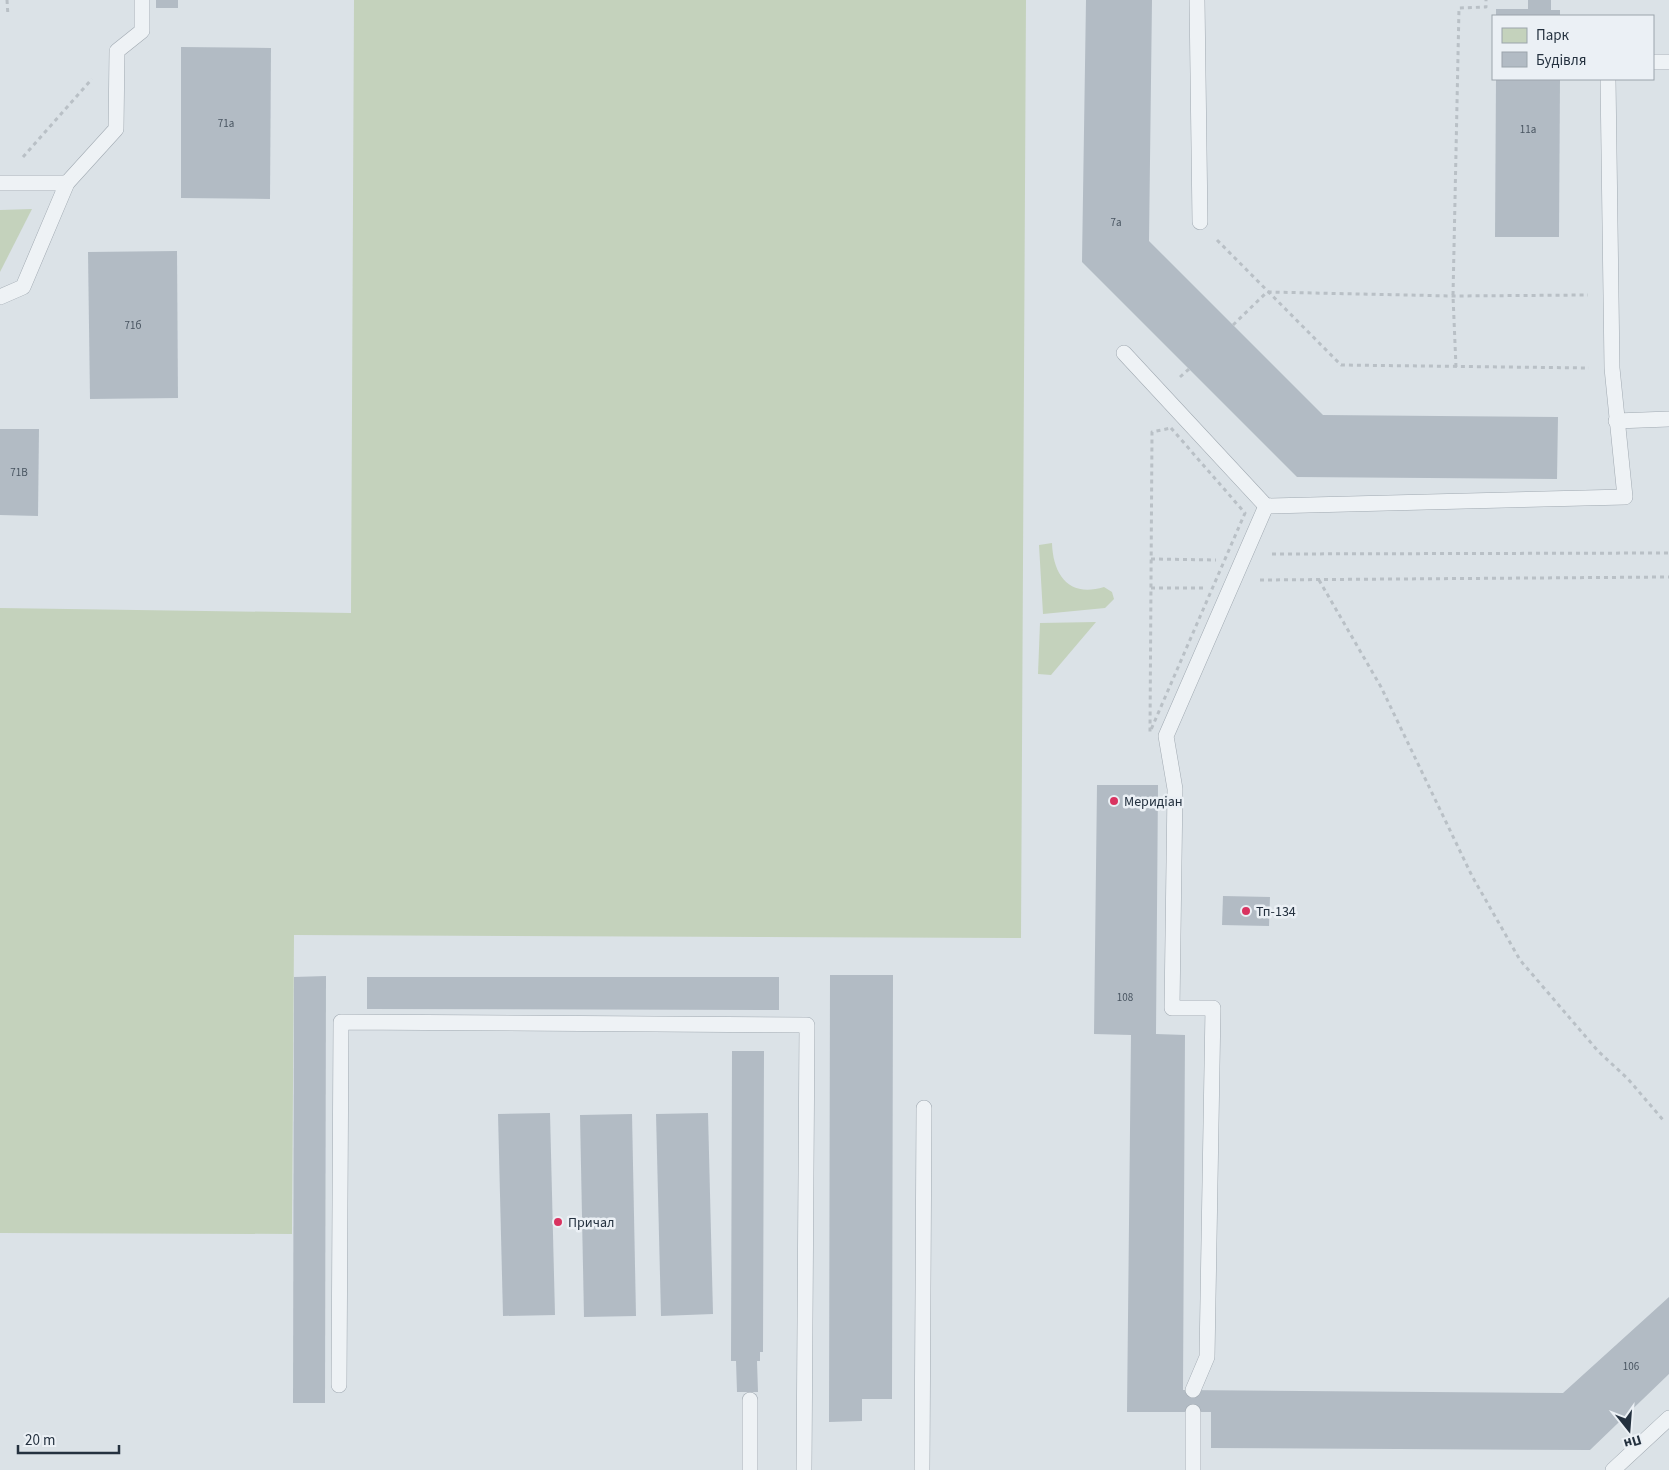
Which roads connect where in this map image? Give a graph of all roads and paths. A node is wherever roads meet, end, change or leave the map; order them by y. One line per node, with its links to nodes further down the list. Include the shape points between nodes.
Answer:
1 (7, 0): 5 (path)
2 (142, 0): 6 (lane, via 142,31)
3 (1197, 0): 12 (lane)
4 (1486, 0): 15 (path, via 1486,7 1459,8)
5 (8, 16)
6 (117, 51): 10 (path); 11 (lane, via 116,129)
7 (1654, 62): 8 (lane)
8 (1669, 62)
9 (1608, 80): 14 (lane)
10 (0, 183): 11 (lane)
11 (68, 183): 16 (lane, via 23,287)
12 (1200, 222): 13 (path)
13 (1267, 292): 15 (path); 17 (path); 19 (path, via 1342,365)
14 (1611, 295): 15 (path); 20 (lane)
15 (1454, 296): 19 (path)
16 (0, 298)
17 (1232, 325)
18 (1124, 353): 23 (lane)
19 (1456, 367): 20 (path)
20 (1612, 368): 22 (lane)
21 (1669, 419): 22 (lane)
22 (1616, 421): 23 (lane, via 1625,497)
23 (1266, 506): 25 (lane)
24 (1669, 553): 25 (path)
25 (1245, 554): 29 (lane)
26 (1151, 560): 27 (path); 27 (path, via 1152,432 1171,428 1245,513); 31 (path)
27 (1224, 561): 32 (path)
28 (1669, 578): 30 (path)
29 (1232, 580): 30 (path); 36 (lane, via 1166,736 1175,789 1172,1008 1213,1008 1207,1357)
30 (1319, 580): 34 (path, via 1381,687 1467,867 1520,960 1598,1052 1628,1079)
31 (1151, 588): 32 (path); 32 (path, via 1150,732)
32 (1213, 588)
33 (924, 1108): 42 (lane)
34 (1664, 1121)
35 (339, 1385): 41 (lane, via 341,1022 807,1025)
36 (1193, 1390)
37 (750, 1400): 40 (lane)
38 (1193, 1412): 43 (lane)
39 (1669, 1418): 44 (lane)
40 (750, 1470)
41 (804, 1470)
42 (922, 1470)
43 (1193, 1470)
44 (1614, 1470)

